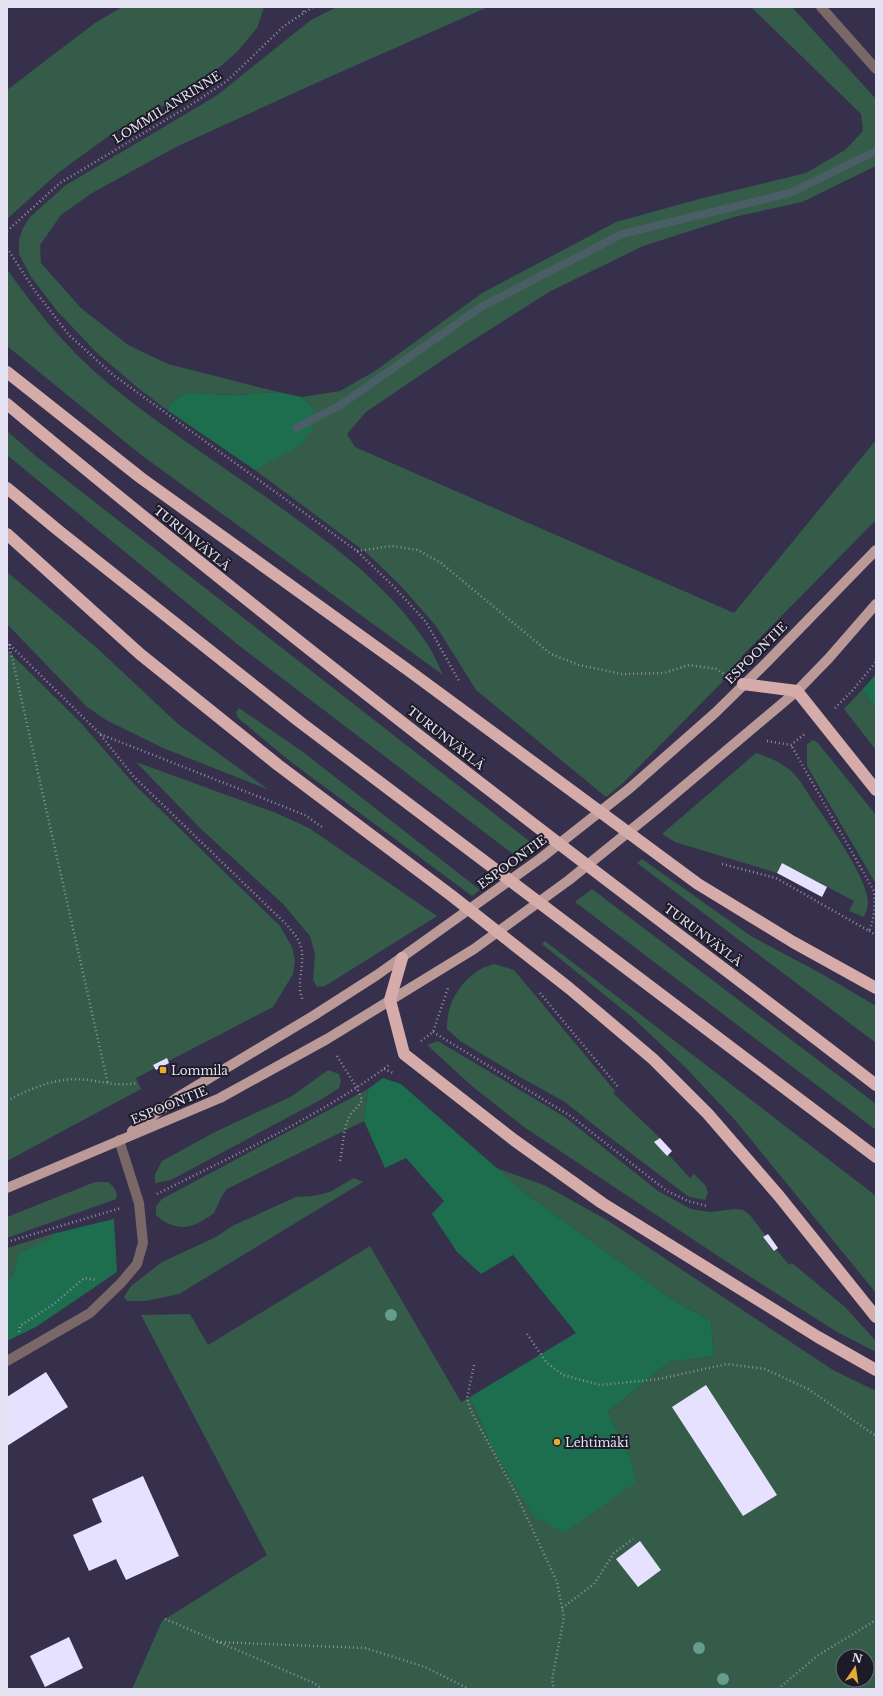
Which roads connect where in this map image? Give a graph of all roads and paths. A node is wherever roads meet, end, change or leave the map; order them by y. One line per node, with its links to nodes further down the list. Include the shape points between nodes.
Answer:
1 (302, 7): 4 (path)
2 (313, 7): 4 (path, LOMMILANRINNE)
3 (821, 7): 5 (street)
4 (304, 12): 6 (path, LOMMILANRINNE, via 284,26 227,81 60,183)
5 (876, 69)
6 (7, 231)
7 (7, 248): 13 (path, via 35,291 69,335 112,374)
8 (7, 372): 32 (highway, via 141,478 408,670 698,884 793,942)
9 (7, 404): 39 (highway, TURUNVÄYLÄ, via 265,615 515,810)
10 (7, 488): 44 (highway, via 300,722)
11 (7, 534): 51 (highway, via 140,654 278,765 569,988 653,1059 708,1114 779,1196)
12 (876, 550): 18 (main road, ESPOONTIE)
13 (357, 551): 17 (path, via 426,622); 18 (path, via 392,546 418,550 441,563 551,654 579,665 622,674 664,673 689,665 716,669)
14 (876, 604): 19 (main road, ESPOONTIE)
15 (8, 642): 21 (path); 38 (path)
16 (876, 662): 20 (path)
17 (460, 683)
18 (743, 684): 19 (highway); 29 (main road, ESPOONTIE, via 715,713 630,788 541,858)
19 (797, 691): 20 (highway); 34 (main road, ESPOONTIE, via 569,880 474,949)
20 (822, 721): 23 (path); 24 (highway)
21 (100, 734): 25 (path, via 305,815); 33 (path, via 134,777 288,926 300,942 302,965)
22 (762, 742): 23 (path, via 772,741)
23 (791, 745): 27 (path, via 874,891 874,919)
24 (876, 790)
25 (325, 828)
26 (722, 864): 27 (path, via 776,878)
27 (869, 931): 28 (path)
28 (876, 935)
29 (402, 958): 34 (highway); 43 (main road, ESPOONTIE, via 313,1016 178,1097)
30 (535, 987): 41 (path)
31 (448, 988): 35 (path)
32 (876, 988)
33 (299, 994)
34 (390, 1000): 36 (highway); 43 (main road, ESPOONTIE, via 327,1039 220,1098)
35 (433, 1032): 36 (path); 48 (path, via 572,1117 668,1191 688,1201)
36 (404, 1054): 40 (path); 55 (highway, via 514,1140 602,1203)
37 (138, 1083): 38 (path)
38 (108, 1084): 42 (path, via 88,1080 51,1082 32,1088)
39 (876, 1085)
40 (357, 1088): 45 (path, via 362,1100 348,1122); 47 (path, via 305,1119)
41 (619, 1088)
42 (7, 1101)
43 (119, 1140): 46 (main road, ESPOONTIE); 47 (street)
44 (876, 1157)
45 (340, 1161)
46 (7, 1188)
47 (139, 1203): 49 (path); 50 (street, via 143,1243 137,1264)
48 (707, 1206)
49 (7, 1242)
50 (121, 1283): 53 (street, via 90,1314); 53 (path, via 84,1278 54,1304 20,1326)
51 (876, 1317)
52 (527, 1334): 56 (path, via 547,1363 563,1375 600,1385 660,1379 727,1364 765,1369 808,1389)
53 (11, 1359)
54 (474, 1365): 58 (path, via 467,1398 471,1411 535,1532 557,1582)
55 (876, 1370)
56 (876, 1436)
57 (633, 1539): 58 (path, via 614,1553 594,1584)
58 (562, 1608): 64 (path, via 564,1617 552,1680)
59 (165, 1619): 61 (path)
60 (876, 1620): 65 (path, via 817,1656)
61 (217, 1642): 62 (path, via 314,1683); 63 (path, via 365,1648 425,1667)
62 (322, 1689)
63 (469, 1689)
64 (554, 1689)
65 (778, 1689)

